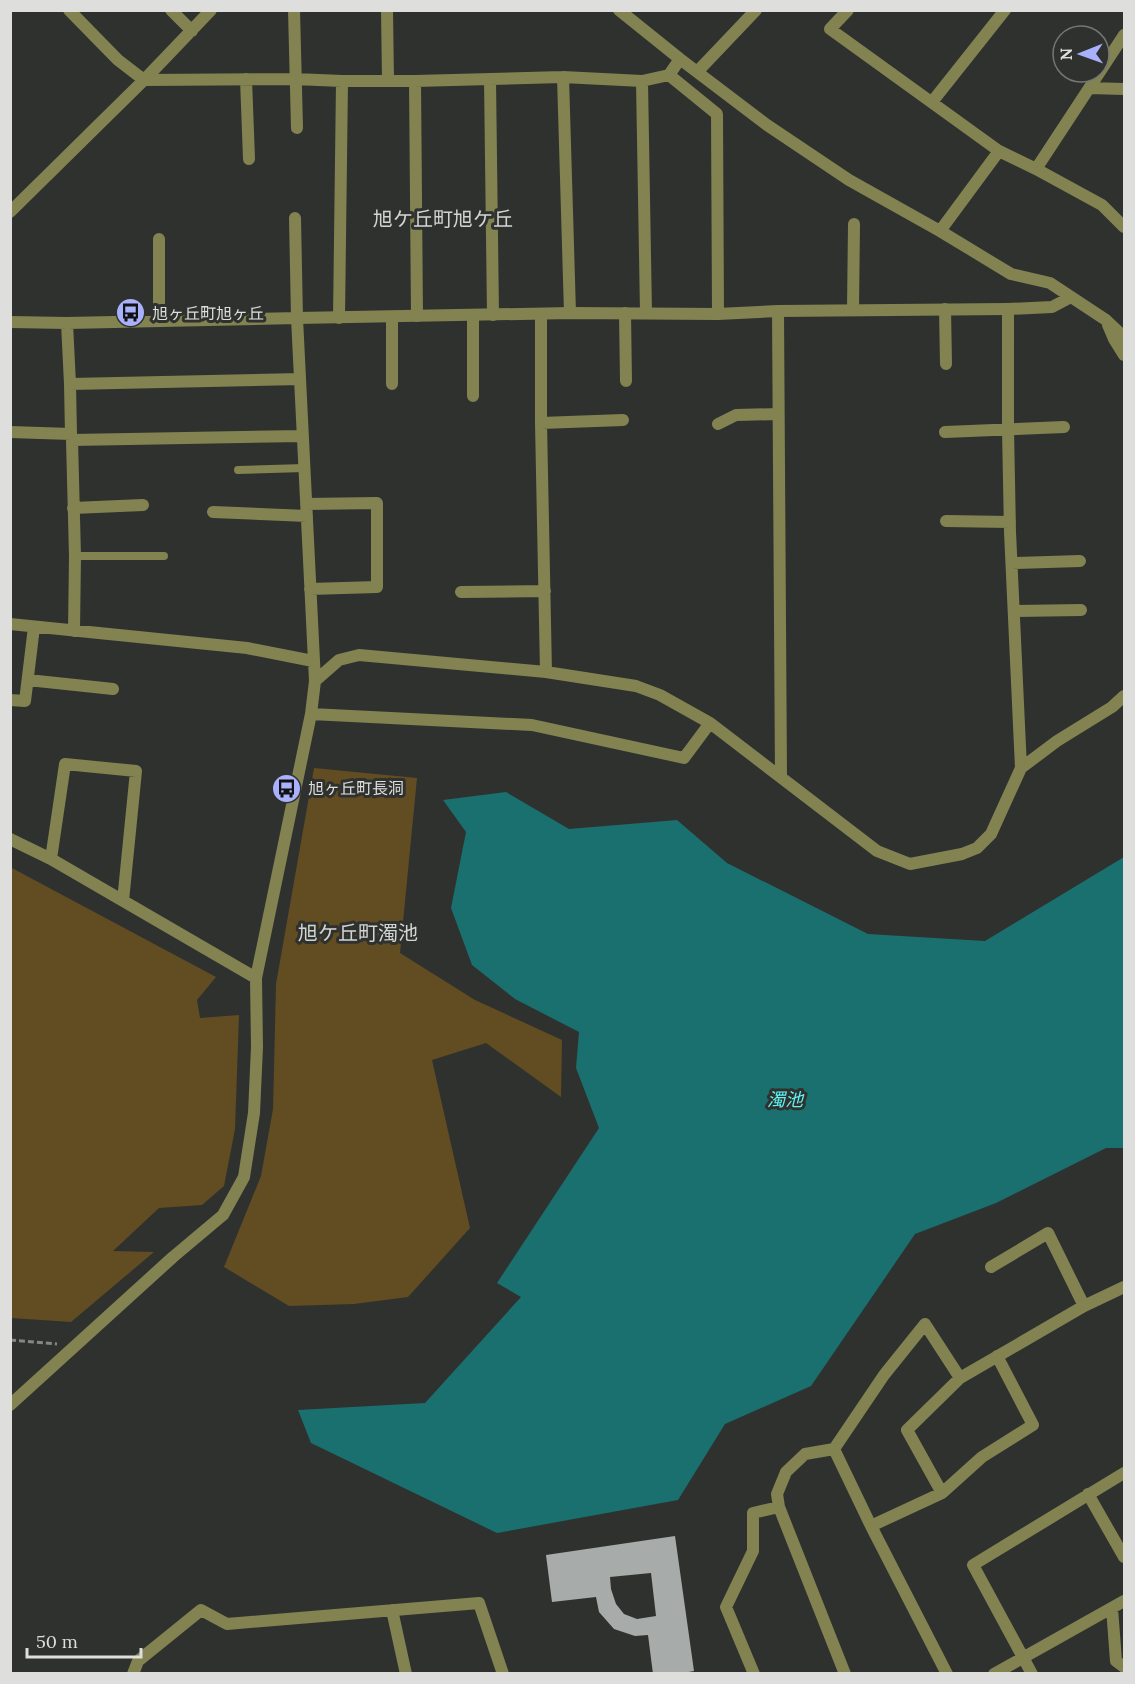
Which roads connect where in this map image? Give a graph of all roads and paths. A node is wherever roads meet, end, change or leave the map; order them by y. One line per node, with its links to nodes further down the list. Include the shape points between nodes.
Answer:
1 (69, 10): 19 (street, via 118,60)
2 (171, 10): 10 (street)
3 (211, 10): 10 (street)
4 (294, 10): 17 (street)
5 (387, 10): 21 (street)
6 (620, 10): 12 (street)
7 (756, 10): 13 (street)
8 (848, 10): 26 (street, via 830,29)
9 (1005, 10): 26 (street)
10 (192, 31): 19 (street)
11 (1125, 35): 24 (street)
12 (680, 59): 13 (street); 14 (street)
13 (697, 72): 35 (street, via 849,180)
14 (669, 75): 23 (street); 45 (street, via 717,114)
15 (564, 77): 18 (street); 23 (street); 42 (street)
16 (246, 79): 17 (street); 19 (street); 29 (street)
17 (295, 79): 20 (street); 27 (street)
18 (490, 79): 22 (street); 47 (street)
19 (144, 80): 31 (street)
20 (342, 81): 21 (street); 52 (street)
21 (388, 81): 22 (street)
22 (415, 81): 49 (street)
23 (642, 81): 44 (street)
24 (1089, 88): 25 (street); 30 (street)
25 (1125, 89)
26 (932, 102): 28 (street)
27 (297, 128)
28 (999, 151): 30 (street); 35 (street)
29 (249, 159)
30 (1036, 169): 34 (street, via 1102,205)
31 (10, 212)
32 (295, 218): 51 (street)
33 (854, 224): 40 (street)
34 (1125, 227)
35 (940, 231): 37 (street, via 1011,274 1050,283)
36 (159, 239): 54 (street)
37 (1071, 297): 39 (street, via 1052,308); 53 (street)
38 (945, 309): 39 (street); 40 (street); 59 (street)
39 (1008, 309): 70 (street)
40 (853, 310): 41 (street)
41 (778, 311): 45 (street); 65 (street)
42 (570, 313): 43 (street); 48 (street)
43 (625, 313): 44 (street); 61 (street)
44 (646, 313): 45 (street)
45 (717, 314)
46 (473, 315): 47 (street); 49 (street); 64 (street)
47 (493, 315): 48 (street)
48 (541, 315): 67 (street)
49 (417, 316): 50 (street)
50 (392, 317): 52 (street); 63 (street)
51 (297, 318): 52 (street); 54 (street); 60 (street)
52 (339, 318)
53 (1106, 320): 57 (street); 58 (street)
54 (159, 321): 56 (street)
55 (10, 322): 56 (street)
56 (67, 323): 62 (street)
57 (1125, 337)
58 (1125, 355)
59 (946, 364)
60 (300, 379): 62 (street); 73 (street)
61 (626, 381)
62 (70, 384): 74 (street)
63 (392, 384)
64 (473, 396)
65 (778, 414): 68 (street, via 736,415); 105 (street)
66 (623, 420): 67 (street)
67 (541, 423): 88 (street)
68 (718, 424)
69 (1064, 427): 70 (street)
70 (1008, 429): 72 (street); 82 (street)
71 (10, 432): 74 (street)
72 (945, 432)
73 (303, 436): 74 (street); 75 (street)
74 (71, 437): 78 (street)
75 (304, 468): 76 (lane); 79 (street)
76 (238, 470)
77 (142, 505): 78 (street)
78 (73, 508): 83 (street)
79 (306, 510): 80 (street); 87 (street); 87 (street, via 377,503 377,587)
80 (213, 512)
81 (946, 522): 82 (street)
82 (1010, 522): 86 (street)
83 (75, 556): 84 (lane); 94 (street)
84 (164, 556)
85 (1080, 561): 86 (street)
86 (1012, 563): 91 (street)
87 (310, 589): 95 (street)
88 (545, 591): 89 (street); 96 (street)
89 (461, 592)
90 (1081, 610): 91 (street)
91 (1014, 611): 104 (street)
92 (10, 624): 93 (street)
93 (34, 627): 94 (street); 97 (street)
94 (74, 631): 95 (street, via 247,648)
95 (313, 661): 98 (street)
96 (546, 672): 98 (street, via 359,655 339,660); 103 (street, via 636,686)
97 (28, 680): 99 (street); 101 (street, via 25,701)
98 (315, 681): 102 (street)
99 (113, 689)
100 (1125, 696): 104 (street)
101 (10, 700)
102 (311, 714): 103 (street, via 532,725 684,758); 109 (street)
103 (710, 723): 105 (street)
104 (1021, 768): 105 (street, via 992,834 977,848 910,864 877,851)
105 (782, 777)
106 (10, 839): 107 (street)
107 (51, 859): 108 (street); 108 (street, via 65,764 136,771)
108 (123, 901): 109 (street)
109 (256, 978): 114 (street, via 254,1113 244,1177 223,1215)
110 (992, 1267): 112 (street, via 1048,1233)
111 (1125, 1287): 112 (street)
112 (1084, 1306): 115 (street)
113 (10, 1340): 114 (path, via 60,1345)
114 (81, 1340): 117 (street)
115 (997, 1356): 116 (street); 120 (street, via 1033,1425 982,1457)
116 (960, 1378): 118 (street, via 925,1324 884,1375); 120 (street, via 907,1430)
117 (10, 1405)
118 (834, 1449): 122 (street, via 805,1454 786,1472 777,1494); 123 (street)
119 (1125, 1473): 121 (street)
120 (942, 1493): 123 (street)
121 (1088, 1494): 124 (street); 128 (street, via 973,1565)
122 (779, 1507): 133 (street, via 753,1513 753,1551 726,1607); 134 (street)
123 (871, 1526): 135 (street)
124 (1125, 1557)
125 (1125, 1601): 126 (street)
126 (1112, 1608): 128 (street); 129 (street, via 1116,1661)
127 (392, 1610): 130 (street, via 227,1624 201,1610 138,1661); 131 (street); 132 (street, via 479,1603)
128 (1024, 1657): 136 (street); 137 (street)
129 (1125, 1667)
130 (134, 1674)
131 (406, 1674)
132 (503, 1674)
133 (754, 1674)
134 (845, 1674)
135 (946, 1674)
136 (994, 1674)
137 (1032, 1674)

